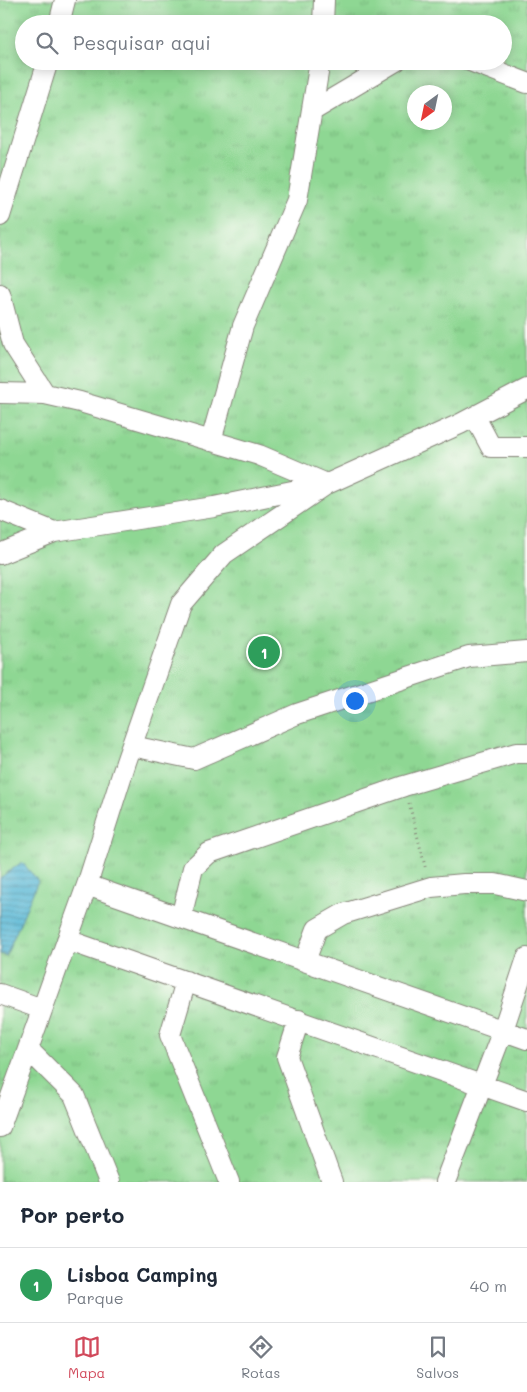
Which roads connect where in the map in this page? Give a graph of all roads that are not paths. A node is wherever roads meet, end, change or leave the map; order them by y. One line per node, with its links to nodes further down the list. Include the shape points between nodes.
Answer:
1 (65, 0): 3 (lane)
2 (324, 0): 4 (lane)
3 (61, 15)
4 (323, 15)
5 (45, 70): 11 (lane)
6 (319, 70): 10 (lane)
7 (381, 70): 10 (lane)
8 (493, 70): 9 (lane)
9 (527, 83)
10 (312, 111): 17 (lane, via 296,200 243,326)
11 (0, 216)
12 (0, 294): 15 (lane, via 13,344)
13 (527, 389): 16 (lane)
14 (0, 393): 15 (lane)
15 (46, 394): 17 (lane)
16 (475, 417): 18 (lane, via 491,447); 19 (lane)
17 (212, 441): 19 (lane, via 260,455)
18 (527, 447)
19 (327, 484): 21 (lane, via 214,508); 24 (lane, via 224,554 182,604)
20 (0, 510): 21 (lane)
21 (54, 532): 22 (lane)
22 (0, 554)
23 (527, 652): 24 (lane, via 469,657 297,714 194,759)
24 (132, 746): 26 (lane)
25 (527, 753): 28 (lane, via 516,753 404,786 209,853 193,868)
26 (86, 885): 28 (lane); 29 (lane)
27 (527, 891): 31 (lane, via 495,884 431,887 343,914 317,929)
28 (181, 918): 31 (lane)
29 (67, 940): 32 (lane); 34 (lane)
30 (527, 958): 36 (lane)
31 (305, 961): 36 (lane)
32 (186, 981): 35 (lane); 43 (lane, via 170,1035)
33 (0, 994): 34 (lane)
34 (42, 1010): 38 (lane)
35 (299, 1020): 39 (lane); 44 (lane, via 287,1057)
36 (503, 1030): 37 (lane); 39 (lane)
37 (527, 1039)
38 (28, 1049): 41 (lane); 42 (lane, via 74,1095)
39 (482, 1084): 40 (lane); 45 (lane)
40 (527, 1101)
41 (0, 1127)
42 (109, 1182)
43 (229, 1182)
44 (332, 1182)
45 (445, 1182)

